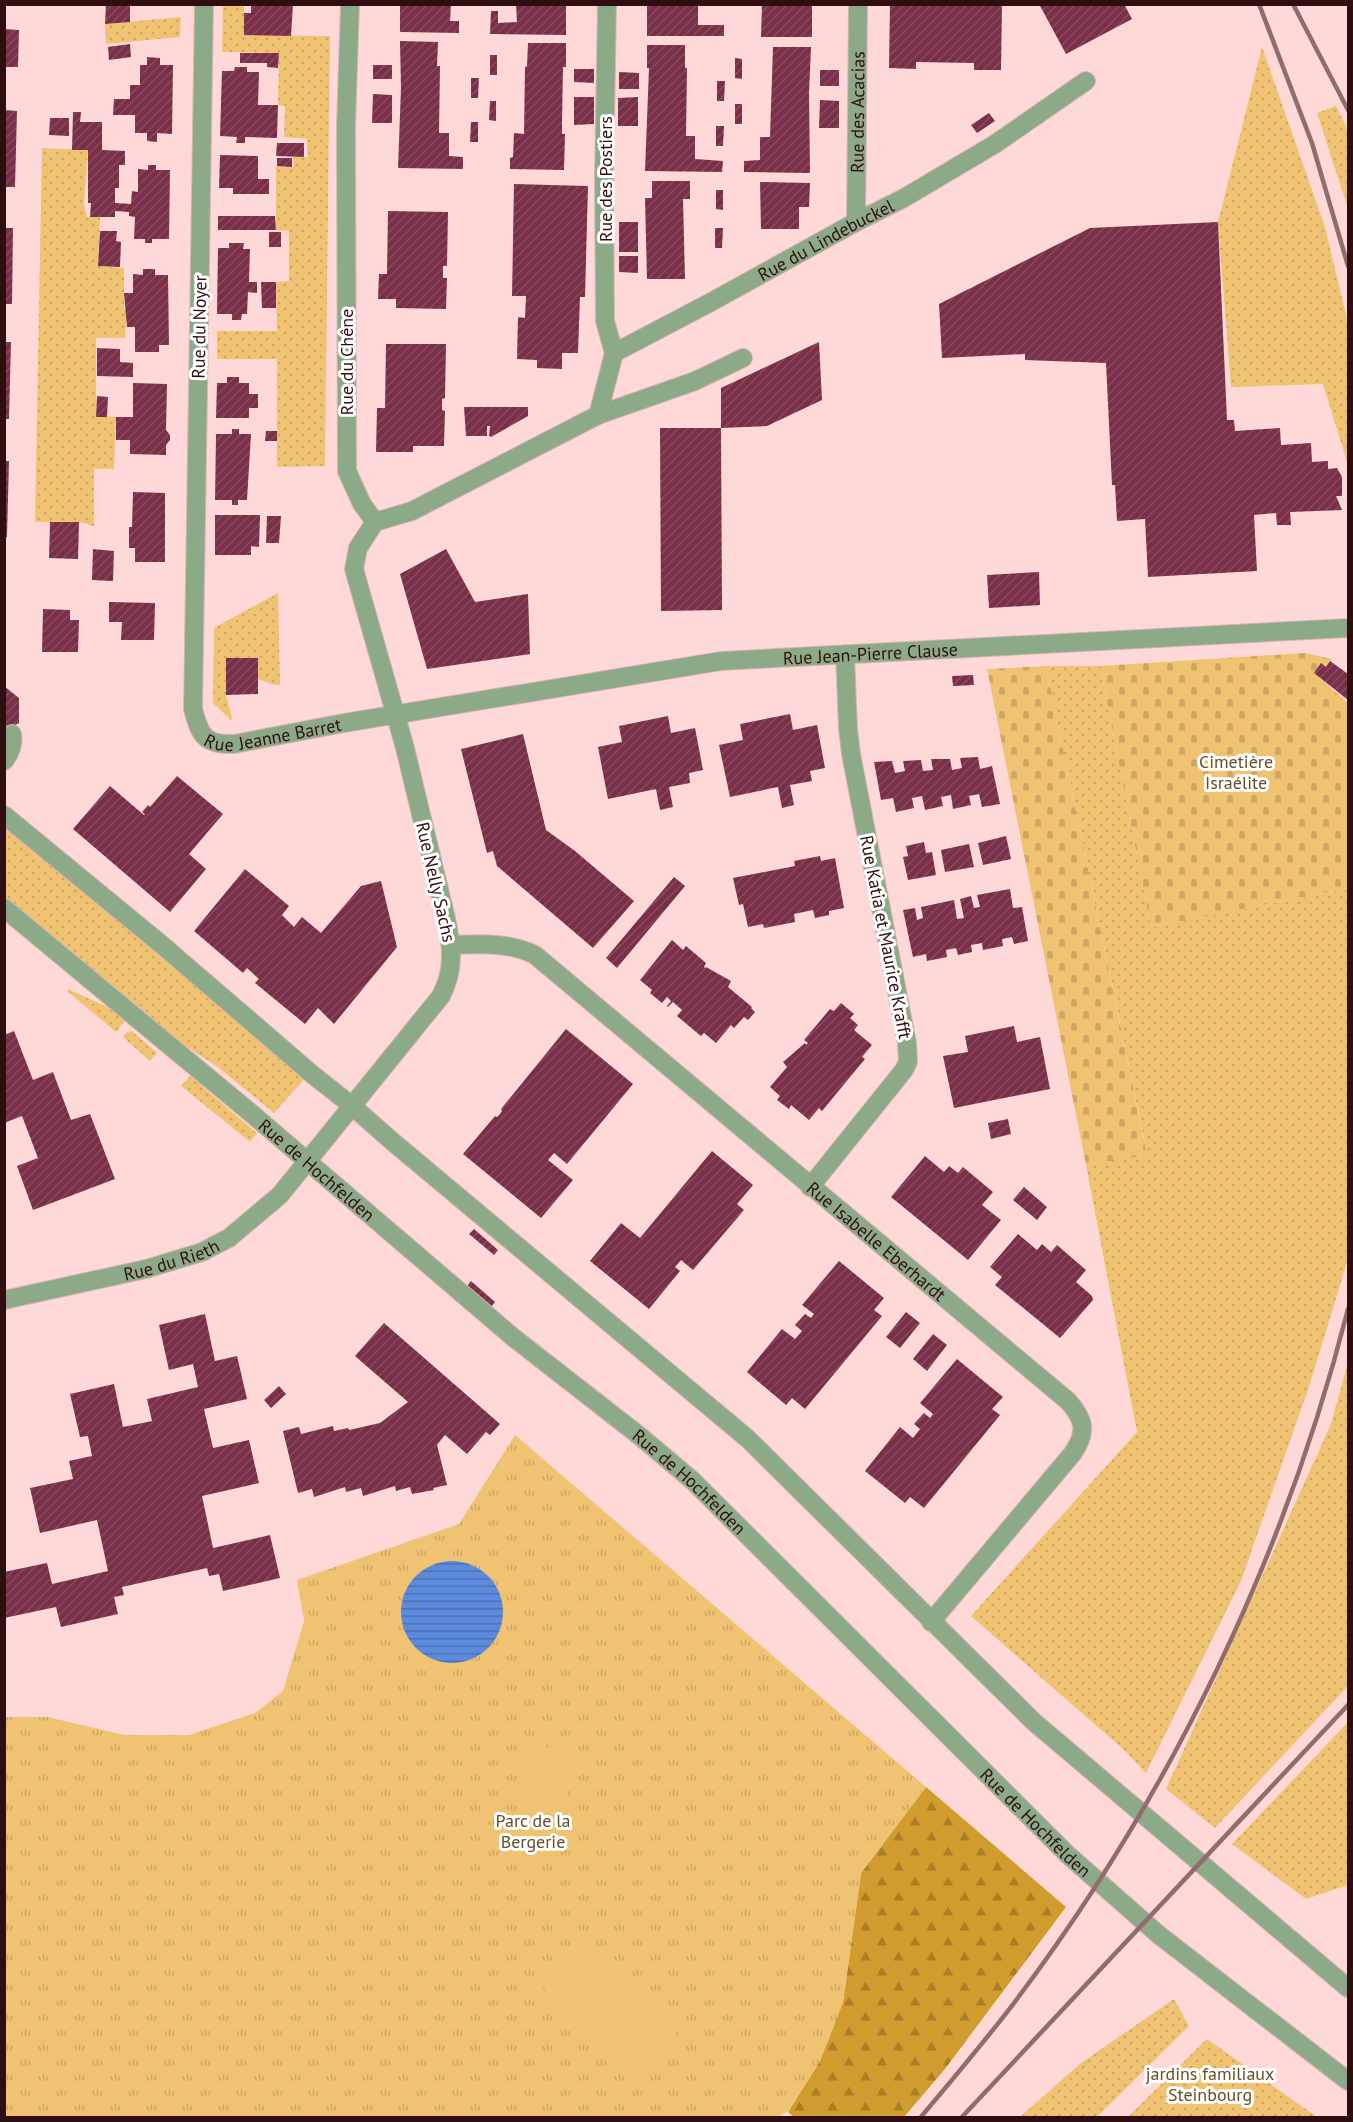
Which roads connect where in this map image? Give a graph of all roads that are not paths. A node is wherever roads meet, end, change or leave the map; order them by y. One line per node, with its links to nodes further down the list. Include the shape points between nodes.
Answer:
1 (204, 4): 12 (street, Rue du Noyer)
2 (350, 4): 10 (street, Rue du Chêne, via 346,126 347,471)
3 (607, 4): 7 (street, Rue des Postiers, via 605,321)
4 (858, 4): 6 (street, Rue des Acacias)
5 (1086, 81): 6 (street, Rue du Lindebuckel, via 966,163)
6 (856, 222): 7 (street, Rue du Lindebuckel)
7 (614, 353): 9 (street)
8 (742, 358): 9 (street, via 695,381)
9 (598, 415): 10 (street, via 412,511)
10 (375, 522): 14 (street, via 358,548 354,569)
11 (1348, 628): 13 (street, Rue Jean-Pierre Clause)
12 (194, 649): 14 (street, Rue Jeanne Barret, via 193,709 202,734 218,744 234,744)
13 (845, 654): 14 (street, Rue Jean-Pierre Clause, via 721,661); 22 (street, Rue Katia et Maurice Krafft, via 851,754 908,1062)
14 (394, 708): 19 (street, Rue Nelly Sachs)
15 (12, 734): 16 (street)
16 (4, 761)
17 (4, 815): 20 (street)
18 (4, 909): 21 (street, Rue de Hochfelden)
19 (452, 945): 20 (street, Rue Nelly Sachs, via 450,974 441,996); 22 (street, Rue Isabelle Eberhardt, via 510,946 535,955)
20 (351, 1105): 21 (street, Rue Nelly Sachs); 24 (street, via 748,1439)
21 (305, 1161): 23 (street, Rue du Rieth, via 272,1203 229,1238 202,1252 146,1269); 26 (street, Rue de Hochfelden, via 514,1338 693,1481 1068,1855 1159,1935)
22 (810, 1187): 24 (street, Rue Isabelle Eberhardt, via 1068,1401 1083,1425 1083,1436 1073,1453)
23 (4, 1300)
24 (932, 1622): 25 (street, via 1034,1722)
25 (1348, 1988)
26 (1348, 2081)

